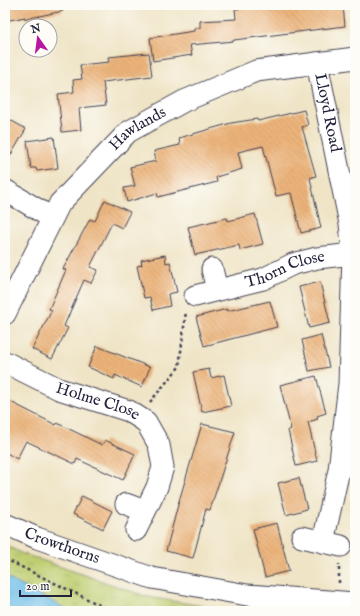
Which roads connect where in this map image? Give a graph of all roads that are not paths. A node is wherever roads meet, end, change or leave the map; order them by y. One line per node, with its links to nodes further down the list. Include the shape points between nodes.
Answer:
1 (355, 58): 2 (street, Hawlands)
2 (317, 64): 4 (street, Hawlands, via 256,72 184,101 128,132 60,204); 5 (street, Lloyd Road)
3 (5, 190): 4 (street)
4 (52, 218): 10 (street, Hawlands)
5 (352, 223): 6 (street, Lloyd Road)
6 (353, 254): 8 (street, Thorn Close, via 293,264 263,279); 14 (street, Lloyd Road, via 349,384 334,544)
7 (212, 269): 8 (street)
8 (217, 290): 9 (street, Thorn Close)
9 (194, 296)
10 (5, 314)
11 (5, 362): 13 (street, Holme Close, via 59,389 129,411 146,422 156,438 163,467 158,487 136,507)
12 (5, 524): 15 (street, Crowthorns, via 37,538 152,578 247,595)
13 (136, 530)
14 (302, 537)
15 (355, 603)

